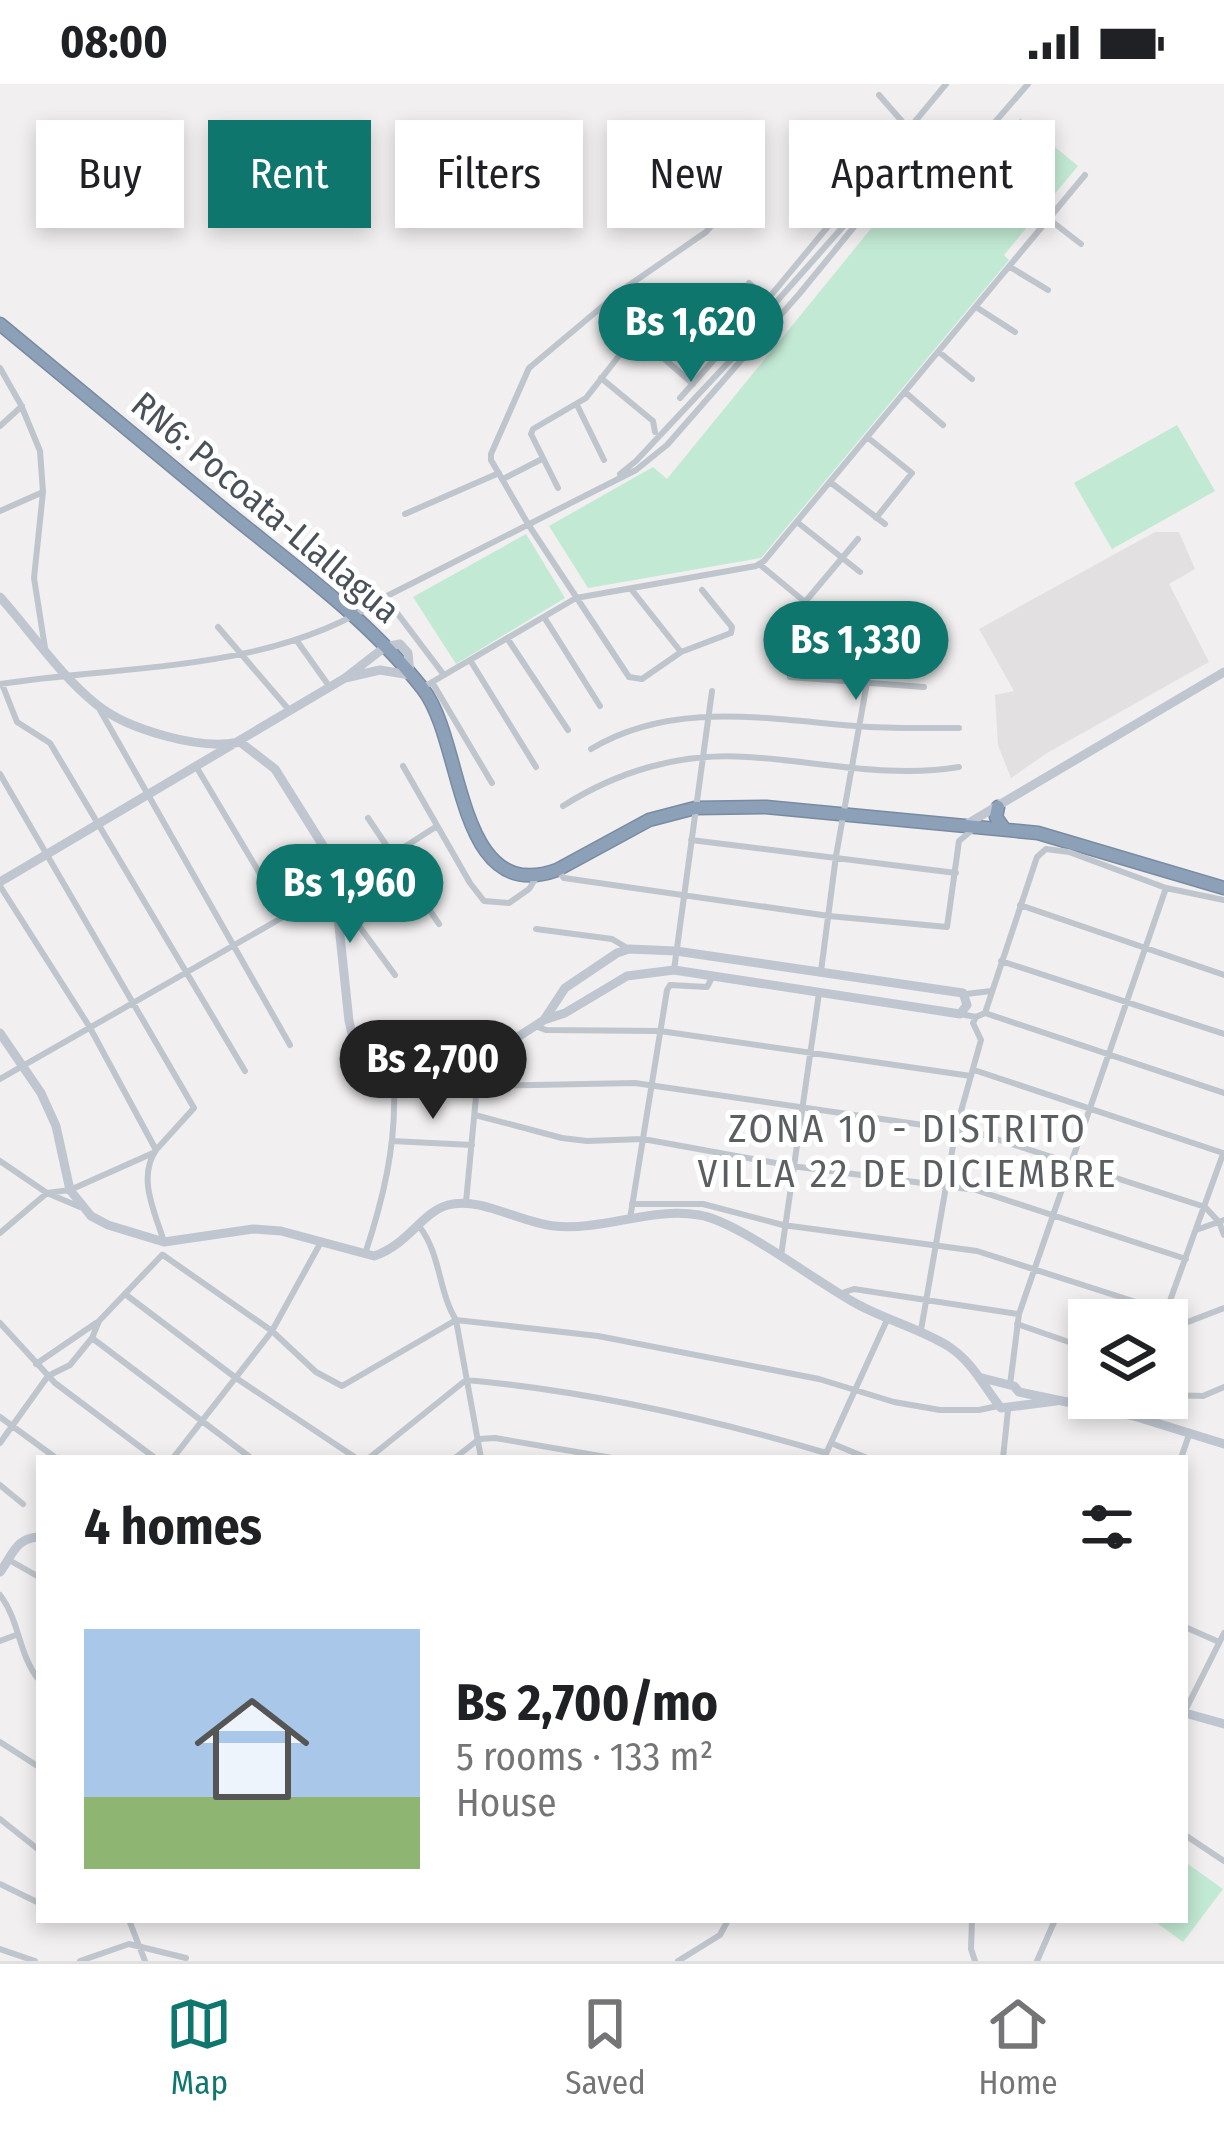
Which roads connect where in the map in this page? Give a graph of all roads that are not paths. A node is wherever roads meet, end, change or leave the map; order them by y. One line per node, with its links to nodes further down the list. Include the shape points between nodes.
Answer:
1 (946, 84): 6 (street)
2 (1028, 84): 4 (street)
3 (879, 95): 5 (street)
4 (995, 118): 28 (street, via 956,151 880,185); 44 (street, via 956,166 885,189 667,445)
5 (901, 120)
6 (913, 120)
7 (1085, 175): 8 (street)
8 (1055, 214)
9 (1055, 224): 13 (street)
10 (710, 228): 18 (street)
11 (825, 228): 17 (street)
12 (1043, 228): 14 (street)
13 (1081, 244)
14 (1010, 267): 16 (street); 19 (street)
15 (748, 283): 17 (street)
16 (1048, 290)
17 (769, 299): 21 (street)
18 (609, 301): 24 (street); 42 (street, via 529,368 491,454)
19 (976, 307): 23 (street); 26 (street)
20 (702, 320): 25 (street)
21 (750, 321): 25 (street); 28 (street)
22 (0, 324): 63 (highway, RN6: Pocoata-Llallagua)
23 (1015, 332)
24 (636, 334): 29 (street); 31 (street)
25 (729, 340): 31 (street)
26 (939, 352): 30 (street); 32 (street)
27 (0, 368): 35 (street)
28 (722, 370): 44 (street)
29 (602, 378): 34 (street); 38 (street)
30 (973, 380)
31 (693, 383): 33 (street)
32 (905, 392): 36 (street); 39 (street)
33 (680, 398)
34 (577, 405): 40 (street, via 533,429); 41 (street)
35 (22, 406): 37 (street); 46 (street, via 40,451)
36 (943, 425)
37 (0, 426)
38 (656, 432)
39 (867, 437): 43 (street); 50 (street, via 912,472)
40 (543, 458): 42 (street); 45 (street)
41 (604, 460)
42 (501, 476): 49 (street); 52 (street)
43 (830, 482): 50 (street); 51 (street)
44 (607, 484): 52 (street)
45 (558, 488)
46 (44, 492): 48 (street); 69 (street, via 34,578)
47 (0, 499): 48 (street)
48 (4, 508)
49 (405, 514)
50 (876, 518): 53 (street)
51 (796, 522): 55 (street); 56 (street)
52 (528, 524): 60 (street); 61 (street)
53 (885, 524)
54 (858, 539): 55 (street)
55 (844, 560): 56 (street, via 805,602); 57 (street)
56 (759, 564): 58 (street)
57 (860, 572)
58 (630, 589): 61 (street); 70 (street)
59 (702, 590): 70 (street, via 731,633)
60 (385, 597): 63 (street); 77 (street)
61 (576, 598): 64 (street); 70 (street, via 629,677 642,679)
62 (2, 603): 69 (street)
63 (357, 616): 67 (street); 68 (highway, RN6: Pocoata-Llallagua)
64 (544, 617): 66 (street); 86 (street)
65 (218, 627): 71 (street)
66 (508, 638): 72 (street); 92 (street)
67 (297, 641): 71 (street); 83 (street)
68 (383, 646): 74 (highway, RN6: Pocoata-Llallagua); 79 (street)
69 (45, 648): 76 (street)
70 (681, 652)
71 (239, 654): 76 (street); 88 (street)
72 (470, 660): 77 (street); 97 (street)
73 (871, 660): 80 (street)
74 (400, 667): 79 (street); 82 (highway, RN6: Pocoata-Llallagua)
75 (1224, 672): 105 (street)
76 (66, 674): 81 (street); 87 (street)
77 (444, 675): 82 (street)
78 (790, 677): 80 (street)
79 (346, 678): 83 (street)
80 (868, 682): 84 (street); 90 (street)
81 (1, 684): 109 (street, via 17,722 50,743)
82 (427, 685): 102 (street); 119 (highway, RN6: Pocoata-Llallagua, via 484,853 513,874)
83 (329, 686): 88 (street)
84 (925, 687)
85 (712, 691): 89 (street)
86 (600, 706)
87 (98, 707): 93 (street, via 192,742); 103 (street)
88 (290, 712): 93 (street)
89 (709, 715): 90 (street); 94 (street, via 644,727); 95 (street)
90 (861, 727): 91 (street); 100 (street)
91 (958, 728)
92 (568, 730)
93 (240, 742): 99 (street); 121 (street, via 275,769 325,844)
94 (591, 749)
95 (702, 758): 100 (street); 104 (street, via 631,772); 106 (street)
96 (403, 766): 111 (street)
97 (536, 767)
98 (959, 767): 100 (street)
99 (197, 768): 103 (street); 127 (street)
100 (854, 769): 107 (street)
101 (0, 774): 114 (street)
102 (493, 783)
103 (144, 794): 109 (street); 131 (street)
104 (563, 806)
105 (998, 807): 110 (street); 112 (highway)
106 (695, 808): 107 (highway); 113 (street); 117 (highway, via 650,820)
107 (844, 814): 110 (highway); 116 (street)
108 (368, 818): 115 (street)
109 (96, 823): 114 (street); 138 (street)
110 (973, 825): 112 (highway); 118 (street, via 959,841)
111 (437, 826): 115 (street); 119 (street, via 484,901 509,903)
112 (1003, 827): 123 (highway)
113 (691, 839): 116 (street); 124 (street)
114 (46, 854): 120 (street); 145 (street)
115 (392, 854): 121 (street); 129 (street)
116 (836, 856): 118 (street); 128 (street)
117 (557, 870): 119 (highway); 124 (street, via 564,878)
118 (956, 873): 128 (street, via 947,927)
119 (538, 875)
120 (0, 884): 150 (street)
121 (335, 888): 127 (street); 139 (street); 164 (street, via 359,1062 369,1079)
122 (1166, 888): 125 (street); 126 (street, via 1046,849); 133 (street)
123 (1224, 888)
124 (682, 894): 128 (street); 134 (street)
125 (1224, 900)
126 (1020, 905): 133 (street); 135 (street)
127 (285, 916): 131 (street)
128 (829, 916): 137 (street)
129 (439, 923)
130 (536, 929): 132 (street, via 612,939)
131 (235, 945): 138 (street); 154 (street)
132 (629, 949): 134 (street); 149 (street, via 565,988)
133 (1146, 950): 140 (street); 146 (street)
134 (676, 951): 136 (street); 137 (street)
135 (1000, 961): 142 (street); 146 (street)
136 (674, 970): 141 (street); 149 (street, via 627,976)
137 (821, 971): 144 (street)
138 (186, 973): 145 (street); 159 (street)
139 (395, 975)
140 (1224, 975)
141 (713, 976): 143 (street); 151 (street, via 700,988 670,985)
142 (991, 991): 144 (street); 148 (street)
143 (819, 993): 147 (street); 156 (street)
144 (962, 993): 147 (street, via 967,1004)
145 (133, 1000): 150 (street); 173 (street, via 194,1108)
146 (1128, 1003): 153 (street); 157 (street)
147 (960, 1014): 148 (street)
148 (980, 1015): 157 (street); 160 (street)
149 (540, 1023): 151 (street, via 546,1030); 155 (street)
150 (89, 1026): 158 (street); 173 (street)
151 (660, 1031): 156 (street); 162 (street)
152 (0, 1033): 158 (street)
153 (1224, 1034)
154 (290, 1045)
155 (498, 1050): 163 (street, via 500,1062); 164 (street)
156 (808, 1054): 160 (street); 166 (street)
157 (1110, 1054): 165 (street); 167 (street)
158 (23, 1068): 161 (street); 179 (street, via 56,1126)
159 (245, 1071)
160 (972, 1073): 167 (street); 169 (street)
161 (0, 1079)
162 (652, 1085): 163 (street); 166 (street); 170 (street)
163 (477, 1086): 168 (street)
164 (394, 1089): 171 (street)
165 (1224, 1094)
166 (801, 1107): 169 (street); 177 (street)
167 (1090, 1110): 174 (street); 176 (street)
168 (475, 1114): 170 (street, via 587,1142); 172 (street)
169 (956, 1130): 176 (street); 178 (street)
170 (643, 1139): 177 (street); 182 (street)
171 (392, 1141): 172 (street); 196 (street)
172 (472, 1144): 181 (street)
173 (155, 1151): 179 (street); 193 (street, via 146,1179)
174 (1224, 1152): 184 (street)
175 (0, 1161): 180 (street)
176 (1071, 1163): 184 (street); 185 (street)
177 (792, 1166): 178 (street); 189 (street)
178 (945, 1185): 185 (street); 195 (street)
179 (70, 1190): 180 (street); 183 (street)
180 (47, 1193): 183 (street); 191 (street)
181 (466, 1202): 186 (street, via 544,1225); 188 (street, via 434,1210)
182 (632, 1204): 186 (street); 189 (street, via 704,1204)
183 (80, 1207): 193 (street, via 107,1225)
184 (1204, 1208): 187 (street); 190 (street)
185 (1054, 1215): 199 (street); 200 (street)
186 (630, 1219): 198 (street, via 715,1218)
187 (1221, 1221): 190 (street); 192 (street)
188 (419, 1226): 196 (street, via 390,1250); 208 (street)
189 (783, 1226): 195 (street); 198 (street)
190 (1196, 1230): 199 (street)
191 (0, 1233)
192 (1224, 1235)
193 (164, 1242): 194 (street, via 254,1229); 197 (street)
194 (321, 1242): 196 (street); 214 (street)
195 (934, 1245): 200 (street); 203 (street)
196 (365, 1254)
197 (163, 1255): 201 (street); 214 (street)
198 (781, 1258): 202 (street)
199 (1186, 1259): 205 (street)
200 (1034, 1270): 204 (street); 207 (street)
201 (125, 1294): 210 (street); 220 (street)
202 (838, 1294): 203 (street); 209 (street)
203 (924, 1299): 207 (street); 215 (street)
204 (1117, 1299)
205 (1171, 1299)
206 (1224, 1308): 211 (street)
207 (1019, 1314): 213 (street)
208 (456, 1320): 214 (street, via 342,1386); 222 (street); 225 (street, via 598,1336)
209 (887, 1320): 215 (street); 225 (street)
210 (99, 1321): 216 (street); 218 (street)
211 (1188, 1322)
212 (0, 1324): 218 (street)
213 (1017, 1324): 217 (street); 223 (street)
214 (272, 1331): 220 (street)
215 (921, 1334): 221 (street, via 948,1346)
216 (92, 1339): 219 (street); 232 (street)
217 (1068, 1342)
218 (36, 1364): 219 (street)
219 (48, 1376): 233 (street); 240 (street)
220 (236, 1378): 232 (street); 243 (street)
221 (982, 1378): 223 (street); 229 (street)
222 (466, 1380): 235 (street); 244 (street); 248 (street, via 692,1415)
223 (1012, 1387): 227 (street); 229 (street); 229 (street, via 996,1392)
224 (1224, 1387): 226 (street)
225 (854, 1390): 229 (street, via 940,1410); 237 (street)
226 (1188, 1395)
227 (1056, 1401): 228 (street); 229 (street)
228 (1068, 1403)
229 (1004, 1406): 250 (street)
230 (0, 1417): 233 (street)
231 (1144, 1419): 234 (street)
232 (201, 1420): 241 (street); 242 (street)
233 (12, 1425): 236 (street); 239 (street)
234 (1190, 1432): 238 (street); 251 (street)
235 (478, 1439): 245 (street); 246 (street); 247 (street)
236 (0, 1443)
237 (831, 1443): 248 (street); 249 (street)
238 (1224, 1444)
239 (52, 1455)
240 (151, 1455)
241 (175, 1455)
242 (247, 1455)
243 (352, 1455)
244 (373, 1455)
245 (459, 1455)
246 (481, 1455)
247 (594, 1455)
248 (825, 1455)
249 (860, 1455)
250 (1004, 1455)
251 (1182, 1455)
252 (0, 1485): 253 (street)
253 (22, 1504)
254 (36, 1538): 255 (street, via 18,1543)
255 (9, 1560): 256 (street); 257 (street)
256 (0, 1572)
257 (36, 1575)
258 (0, 1595): 260 (street)
259 (1188, 1628): 263 (street)
260 (16, 1634): 262 (street); 264 (street)
261 (1224, 1634): 263 (street)
262 (0, 1641)
263 (1219, 1642): 265 (street)
264 (36, 1676)
265 (1188, 1706)
266 (1188, 1713): 267 (street)
267 (1224, 1724)
268 (0, 1742): 269 (street)
269 (36, 1764)
270 (0, 1819): 272 (street)
271 (1188, 1837): 273 (street)
272 (36, 1848)
273 (1224, 1861)
274 (0, 1884): 275 (street)
275 (36, 1902)
276 (130, 1923): 280 (street)
277 (726, 1923): 286 (street)
278 (972, 1923): 287 (street)
279 (1054, 1923): 288 (street)
280 (139, 1945): 282 (street); 284 (street); 285 (street)
281 (0, 1949): 283 (street)
282 (187, 1958)
283 (35, 1961)
284 (80, 1961)
285 (145, 1961)
286 (678, 1961)
287 (975, 1961)
288 (1037, 1961)

